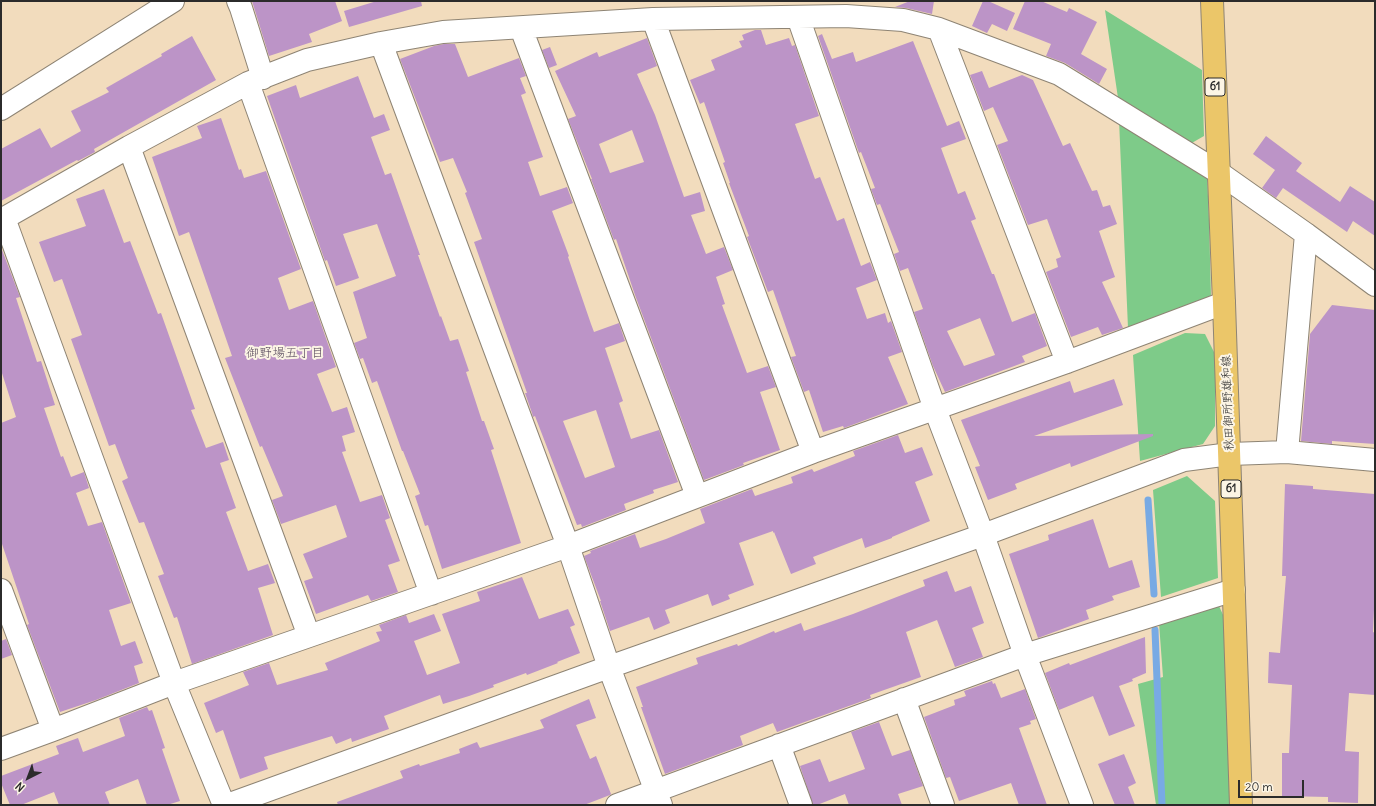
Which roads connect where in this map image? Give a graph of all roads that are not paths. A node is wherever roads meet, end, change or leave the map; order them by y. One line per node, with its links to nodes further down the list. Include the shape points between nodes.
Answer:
1 (173, 1): 10 (street)
2 (238, 1): 9 (street)
3 (1212, 1): 12 (main road, 秋田御所野雄和線 / 61)
4 (798, 17): 5 (street); 7 (street, via 846,16 903,20); 18 (street)
5 (653, 19): 6 (street); 19 (street)
6 (521, 28): 8 (street, via 443,32); 23 (street)
7 (938, 29): 12 (street, via 1059,74); 17 (street)
8 (381, 43): 9 (street, via 307,60); 25 (street)
9 (256, 80): 11 (street); 28 (street)
10 (1, 110)
11 (129, 147): 13 (street); 29 (street)
12 (1218, 172): 14 (street); 16 (main road, 秋田御所野雄和線 / 61)
13 (3, 219): 32 (street)
14 (1306, 234): 15 (street); 20 (street)
15 (1375, 285)
16 (1224, 303): 17 (street); 21 (main road, 秋田御所野雄和線 / 61)
17 (1066, 362): 18 (street)
18 (935, 409): 19 (street); 24 (street)
19 (813, 452): 23 (street)
20 (1287, 452): 21 (street); 22 (street)
21 (1230, 454): 24 (street, via 1184,460); 27 (main road, 秋田御所野雄和線 / 61)
22 (1375, 460)
23 (697, 496): 25 (street)
24 (983, 535): 30 (street); 31 (street)
25 (568, 546): 28 (street); 31 (street)
26 (1, 590): 34 (street)
27 (1234, 590): 30 (street); 43 (main road, 秋田御所野雄和線 / 61)
28 (431, 594): 29 (street)
29 (309, 636): 32 (street)
30 (1025, 655): 33 (street); 42 (street)
31 (609, 667): 37 (street); 38 (street)
32 (174, 683): 34 (street); 38 (street)
33 (904, 699): 35 (street); 41 (street)
34 (53, 730): 36 (street)
35 (779, 745): 37 (street); 40 (street)
36 (1, 749)
37 (658, 798): 39 (street)
38 (225, 805)
39 (617, 805)
40 (801, 805)
41 (943, 805)
42 (1082, 805)
43 (1241, 805)

